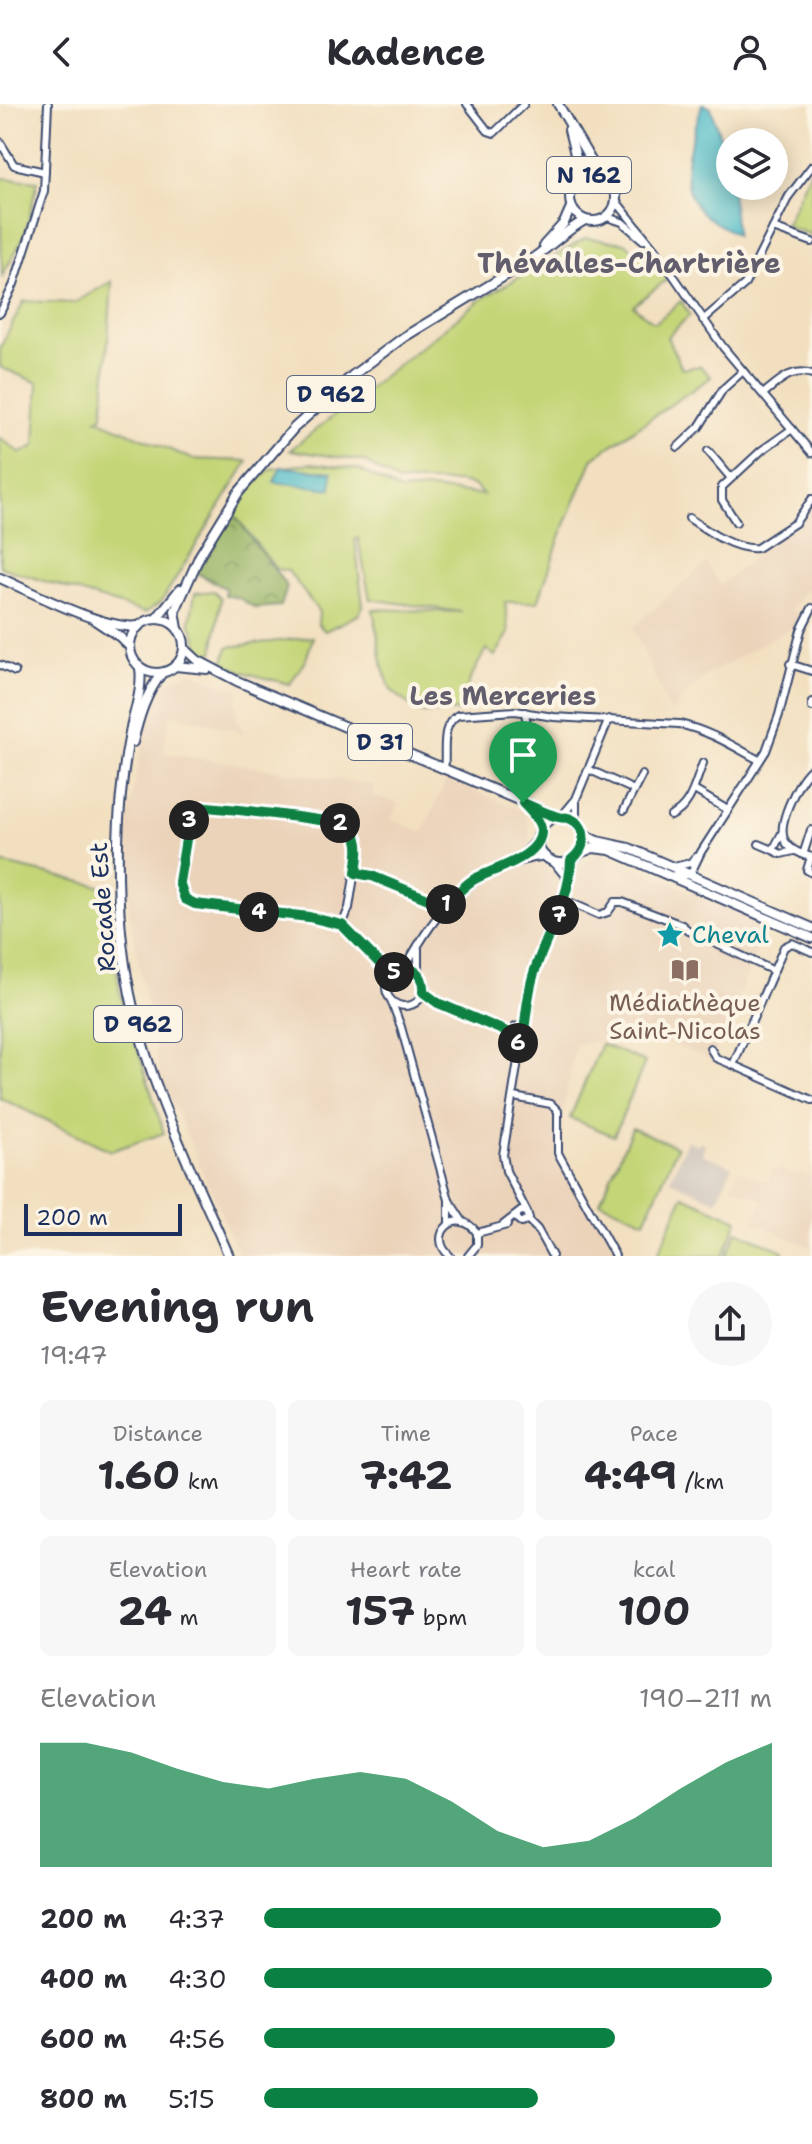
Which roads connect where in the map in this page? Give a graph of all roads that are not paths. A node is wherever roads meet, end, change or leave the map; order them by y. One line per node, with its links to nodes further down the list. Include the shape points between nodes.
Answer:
1 (48, 104): 8 (street)
2 (467, 104): 3 (street, via 494,133)
3 (524, 104)
4 (558, 104): 5 (main road)
5 (566, 118): 9 (main road); 10 (main road)
6 (0, 142): 8 (street, via 14,165)
7 (812, 166): 15 (street)
8 (45, 172): 19 (street, via 35,226)
9 (600, 176): 10 (main road, N 162); 11 (main road, N 162, via 611,183)
10 (578, 180): 12 (main road, N 162, via 571,189)
11 (616, 201): 13 (main road, N 162); 17 (street)
12 (571, 207): 14 (main road, N 162); 18 (main road, D 962, via 564,223)
13 (607, 217): 14 (main road, N 162); 17 (street, via 622,222)
14 (585, 220): 18 (main road, D 962)
15 (773, 228): 16 (street); 20 (street, via 745,284)
16 (812, 242)
17 (657, 252): 20 (street)
18 (526, 263): 33 (main road, D 962, via 404,337 294,428 238,493)
19 (0, 313)
20 (703, 320): 21 (street)
21 (743, 371): 23 (street); 25 (street)
22 (812, 374): 23 (street, via 790,374)
23 (763, 394): 24 (street)
24 (792, 429): 27 (street); 28 (street)
25 (678, 447)
26 (708, 451): 28 (street)
27 (812, 453)
28 (730, 477): 31 (street, via 721,493)
29 (812, 499): 30 (street, via 795,523 757,548 732,543)
30 (689, 518)
31 (736, 522)
32 (0, 578): 35 (main road)
33 (188, 579): 36 (main road, D 962); 38 (main road, D 962, via 175,611)
34 (812, 608): 41 (street)
35 (85, 615): 37 (main road, via 122,627); 39 (main road)
36 (156, 619): 37 (main road); 38 (main road)
37 (139, 626): 39 (main road)
38 (178, 629): 40 (main road)
39 (130, 647): 44 (main road)
40 (184, 648): 43 (main road); 45 (main road, D 31)
41 (790, 664): 46 (street); 51 (street, via 779,715)
42 (0, 665): 47 (street)
43 (175, 666): 45 (main road, D 31); 48 (main road)
44 (140, 668): 48 (main road); 58 (main road, Rocade Est / D 962)
45 (216, 671): 55 (main road, D 31)
46 (812, 671)
47 (15, 672)
48 (162, 673): 58 (main road, Rocade Est / D 962, via 143,705)
49 (525, 712): 50 (street); 53 (street, via 531,752); 55 (street, via 453,717 446,734)
50 (609, 719): 51 (street, via 697,728); 56 (street)
51 (759, 760): 64 (street)
52 (703, 763): 60 (street)
53 (525, 768)
54 (812, 768): 69 (street, via 796,788)
55 (444, 770): 62 (main road, D 31)
56 (590, 770): 59 (street); 61 (street)
57 (642, 775): 59 (street)
58 (124, 777): 118 (main road, Rocade Est / D 962, via 118,895 130,994 162,1099)
59 (632, 789): 63 (street)
60 (694, 790): 64 (street); 65 (street)
61 (576, 799): 66 (street); 67 (street)
62 (523, 803): 66 (main road, D 31); 70 (main road, via 538,820)
63 (624, 810)
64 (728, 810): 75 (street)
65 (671, 816)
66 (560, 817): 67 (main road); 70 (main road, via 547,822)
67 (576, 822): 71 (main road)
68 (811, 830): 77 (street)
69 (782, 833): 73 (street); 74 (street)
70 (540, 834): 78 (main road, via 542,851); 81 (street)
71 (583, 834): 76 (main road); 82 (main road)
72 (759, 844): 73 (street)
73 (773, 850): 74 (street)
74 (794, 851): 77 (street)
75 (701, 852): 82 (street, via 690,863); 85 (street)
76 (580, 853): 79 (main road); 80 (main road, via 610,850)
77 (808, 856): 84 (street, via 807,870)
78 (549, 858): 79 (main road); 81 (street); 86 (street)
79 (571, 860): 86 (street)
80 (635, 860): 85 (street); 91 (main road)
81 (514, 862): 88 (street, via 472,881)
82 (672, 867): 85 (main road)
83 (356, 873): 88 (street); 89 (street); 89 (street, via 359,845 347,824 207,807 192,814 186,827 179,882 189,901)
84 (812, 873)
85 (690, 875): 90 (main road)
86 (570, 882): 87 (street)
87 (565, 900): 95 (street, via 599,915 622,902); 104 (street)
88 (445, 906): 92 (street)
89 (342, 925): 97 (street)
90 (812, 928)
91 (812, 938)
92 (418, 943): 94 (street); 96 (street)
93 (812, 952): 95 (street, via 787,944)
94 (405, 968): 96 (street); 97 (street)
95 (774, 971): 106 (street)
96 (418, 973): 98 (street)
97 (391, 975): 99 (street, via 386,985)
98 (423, 992): 100 (street); 101 (street)
99 (391, 1000): 102 (street); 103 (street)
100 (419, 1000): 101 (street); 102 (street)
101 (438, 1003): 104 (street, via 497,1029)
102 (409, 1005): 103 (street)
103 (401, 1027): 110 (street)
104 (518, 1031): 107 (street, via 521,1054)
105 (710, 1048): 106 (street, via 716,1058)
106 (733, 1065): 108 (street)
107 (514, 1097): 109 (street, via 503,1155); 121 (street, via 551,1104 558,1111 558,1153)
108 (812, 1100)
109 (520, 1197): 111 (street); 112 (street)
110 (449, 1200): 113 (street); 114 (street)
111 (518, 1214): 112 (street, via 518,1221); 115 (street)
112 (526, 1218): 115 (street); 120 (street)
113 (463, 1222): 114 (street); 116 (street)
114 (449, 1224): 117 (street, via 441,1236)
115 (503, 1225): 116 (street)
116 (477, 1233): 119 (street)
117 (445, 1255)
118 (229, 1256)
119 (469, 1256)
120 (552, 1256)
121 (615, 1256)

